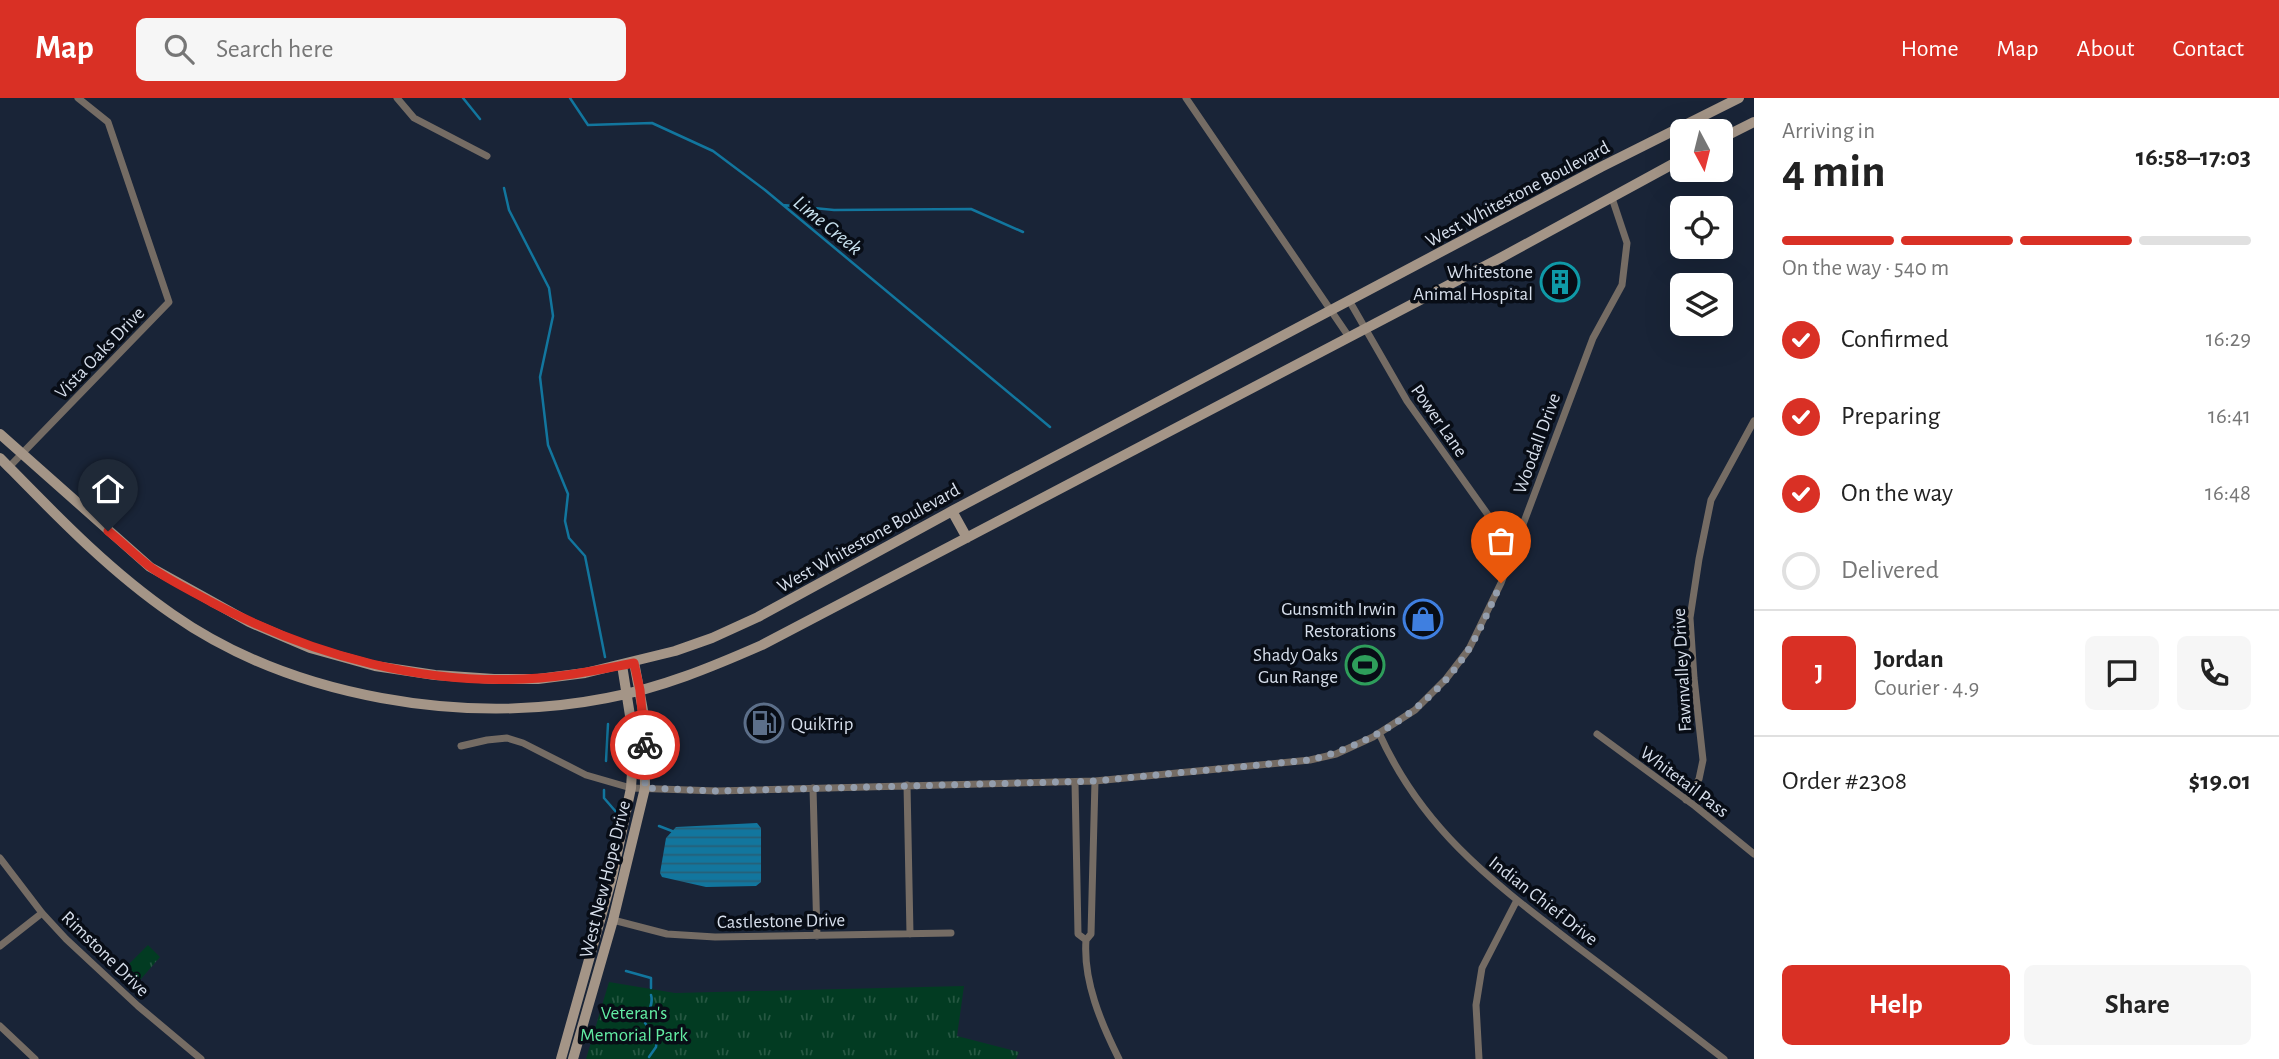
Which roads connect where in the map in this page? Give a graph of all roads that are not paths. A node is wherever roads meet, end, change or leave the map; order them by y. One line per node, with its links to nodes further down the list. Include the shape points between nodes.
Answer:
1 (78, 98): 16 (street, Vista Oaks Drive, via 108,122 169,302)
2 (397, 98): 7 (street, via 414,118)
3 (1186, 98): 11 (street)
4 (1739, 98): 10 (main road, West Whitestone Boulevard)
5 (1754, 122): 6 (main road)
6 (1733, 132)
7 (487, 156)
8 (1670, 166): 9 (main road)
9 (1612, 198): 12 (main road); 21 (street, Woodall Drive, via 1627,243 1622,285 1592,338)
10 (1350, 302): 11 (main road, West Whitestone Boulevard); 12 (street, Power Lane)
11 (1332, 312): 13 (street); 19 (main road, West Whitestone Boulevard)
12 (1364, 329): 13 (main road); 21 (street, Power Lane, via 1407,401)
13 (1349, 337): 20 (main road)
14 (1754, 421): 35 (street, Fawnvalley Drive, via 1711,500 1699,559 1690,618 1703,760 1699,779)
15 (0, 434): 16 (main road, West Whitestone Boulevard)
16 (22, 454): 18 (street, Vista Oaks Drive); 23 (main road, West Whitestone Boulevard, via 150,567 249,622 310,648 375,666 494,679 550,677)
17 (0, 458): 18 (main road)
18 (9, 467): 25 (main road, via 79,538 161,606 210,638 265,664 381,697 461,708 563,705)
19 (952, 511): 20 (main road); 22 (main road, West Whitestone Boulevard, via 758,617 712,638)
20 (967, 538): 24 (main road, via 762,645 702,671)
21 (1513, 550): 26 (street, Woodall Drive, via 1469,648 1415,709)
22 (634, 663): 23 (main road, West Whitestone Boulevard); 24 (main road, West New Hope Drive)
23 (622, 665): 25 (main road, West New Hope Drive)
24 (640, 690): 25 (main road); 33 (main road, West New Hope Drive)
25 (627, 694): 32 (main road, West New Hope Drive, via 634,741)
26 (1379, 733): 29 (street, Woodall Drive, via 1336,754 1310,760); 38 (street, Indian Chief Drive, via 1405,784 1457,849)
27 (1597, 734): 35 (street, Whitetail Pass)
28 (461, 746): 32 (street, Woodall Drive, via 507,738 586,775)
29 (1095, 781): 30 (street, Woodall Drive); 44 (street, via 1091,934)
30 (1075, 782): 31 (street, Woodall Drive); 44 (street, via 1077,934)
31 (907, 785): 34 (street, Woodall Drive); 42 (street)
32 (631, 788): 33 (street, Woodall Drive); 51 (main road, West New Hope Drive, via 612,878)
33 (645, 788): 34 (street, Woodall Drive); 40 (main road, West New Hope Drive)
34 (813, 788): 43 (street)
35 (1686, 800): 36 (street, Whitetail Pass)
36 (1754, 854)
37 (0, 858): 39 (street, Rimstone Drive)
38 (1517, 900): 54 (street, via 1482,968 1476,1004); 55 (street, Indian Chief Drive)
39 (42, 913): 45 (street); 50 (street, Rimstone Drive, via 138,1006)
40 (613, 920): 43 (street, Castlestone Drive, via 667,934); 52 (main road, West New Hope Drive)
41 (951, 933): 42 (street, Castlestone Drive)
42 (910, 934): 43 (street, Castlestone Drive)
43 (817, 936)
44 (1086, 940): 53 (street, via 1096,1006)
45 (0, 946)
46 (0, 1026): 47 (street)
47 (27, 1051): 48 (street); 49 (street)
48 (20, 1059)
49 (35, 1059)
50 (201, 1059)
51 (561, 1059)
52 (573, 1059)
53 (1119, 1059)
54 (1479, 1059)
55 (1724, 1059)

